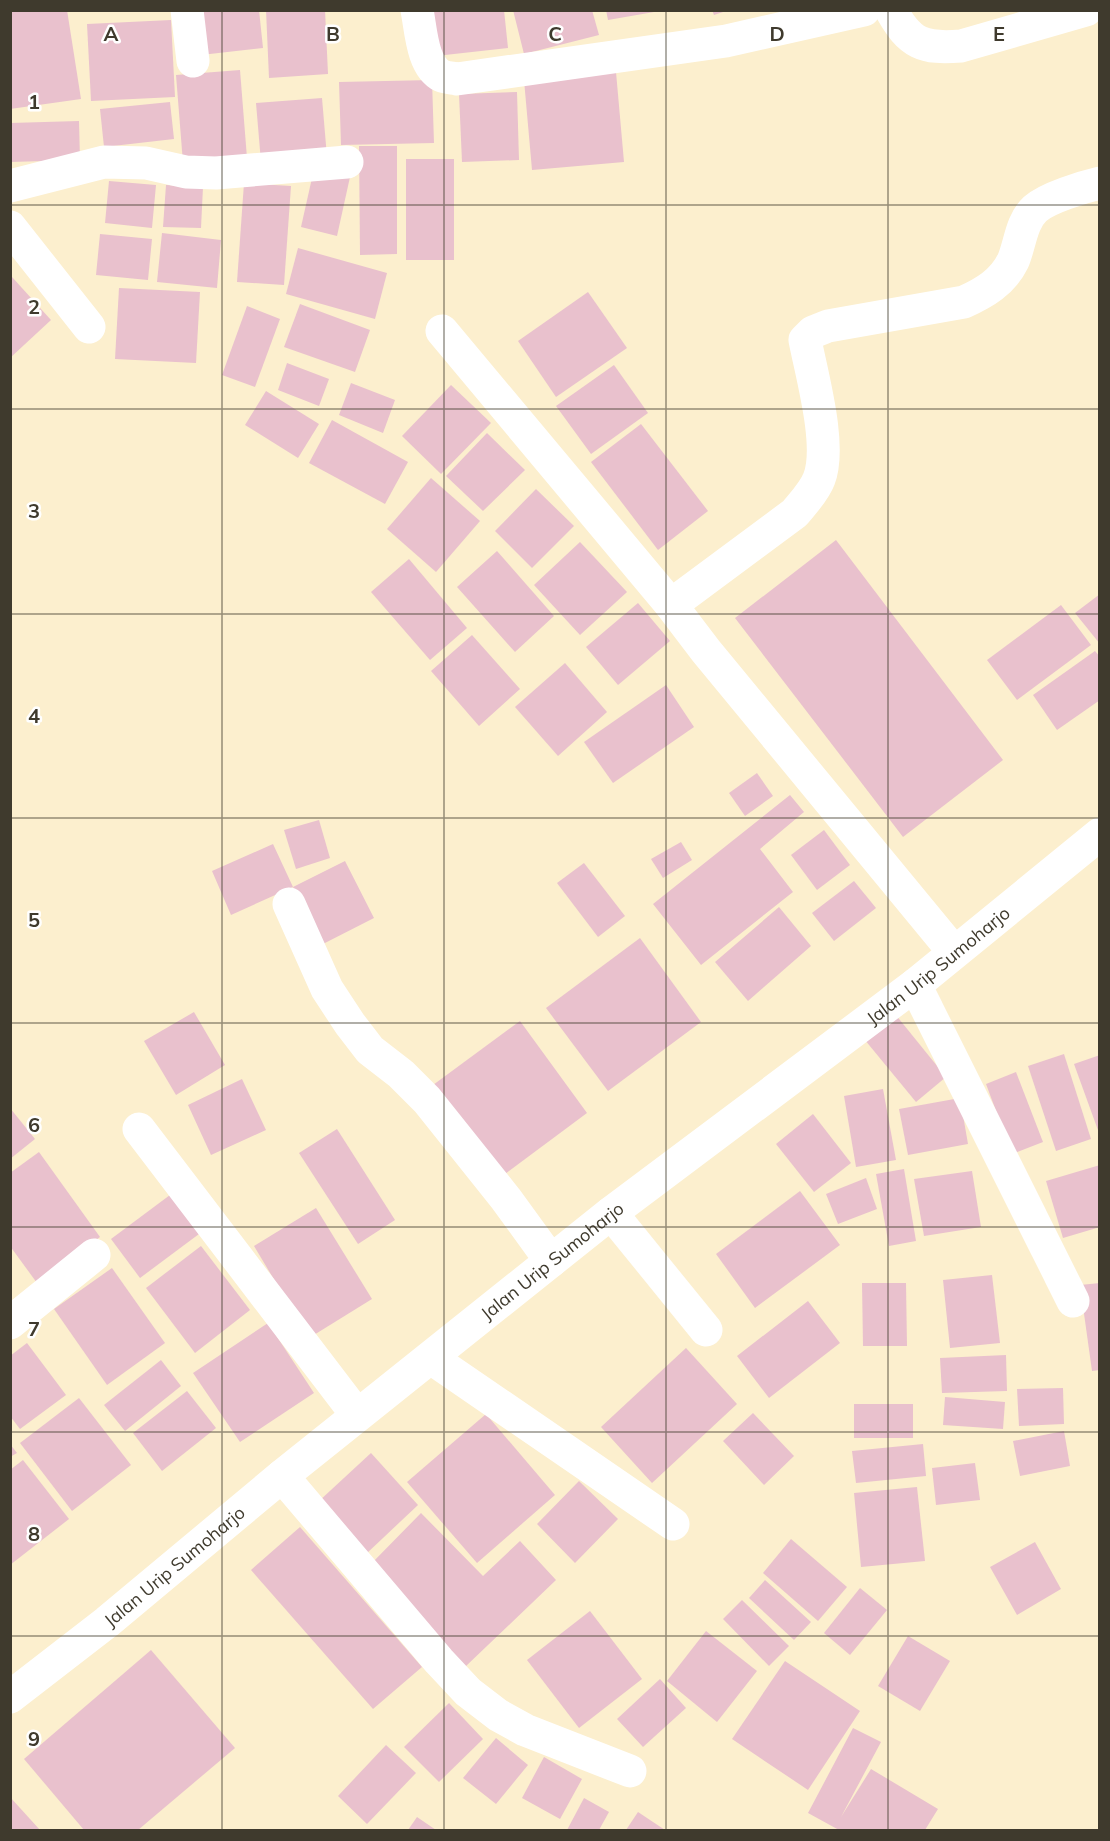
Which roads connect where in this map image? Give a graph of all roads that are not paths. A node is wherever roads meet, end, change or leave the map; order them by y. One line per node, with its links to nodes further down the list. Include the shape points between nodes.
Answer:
1 (187, 10): 6 (street)
2 (417, 10): 3 (street, via 432,67 442,76 457,79 726,41)
3 (864, 10)
4 (891, 10): 5 (street, via 915,42 944,47 961,46)
5 (1086, 10)
6 (193, 61)
7 (346, 162): 9 (street, via 216,173 146,163 104,162)
8 (1100, 183): 13 (street, via 1071,190 1035,209 1023,229 1013,261 984,293 964,302 813,332 806,340 823,436 824,459 819,480 795,513)
9 (10, 186)
10 (10, 227): 11 (street)
11 (89, 327)
12 (442, 332): 13 (street)
13 (671, 605): 16 (street)
14 (1100, 834): 16 (street, Jalan Urip Sumoharjo)
15 (290, 904): 21 (street, via 327,989 350,1024 370,1050 427,1100)
16 (954, 952): 17 (street, Jalan Urip Sumoharjo)
17 (915, 985): 19 (street, Jalan Urip Sumoharjo); 22 (street)
18 (139, 1129): 26 (street)
19 (611, 1213): 21 (street, Jalan Urip Sumoharjo); 24 (street)
20 (94, 1255): 23 (street)
21 (551, 1261): 25 (street, Jalan Urip Sumoharjo)
22 (1073, 1301)
23 (10, 1323)
24 (706, 1330)
25 (431, 1358): 26 (street, Jalan Urip Sumoharjo); 28 (street)
26 (357, 1415): 27 (street, Jalan Urip Sumoharjo)
27 (282, 1476): 29 (street, Jalan Urip Sumoharjo); 30 (street, via 468,1692 525,1730)
28 (674, 1524)
29 (10, 1697)
30 (630, 1771)

